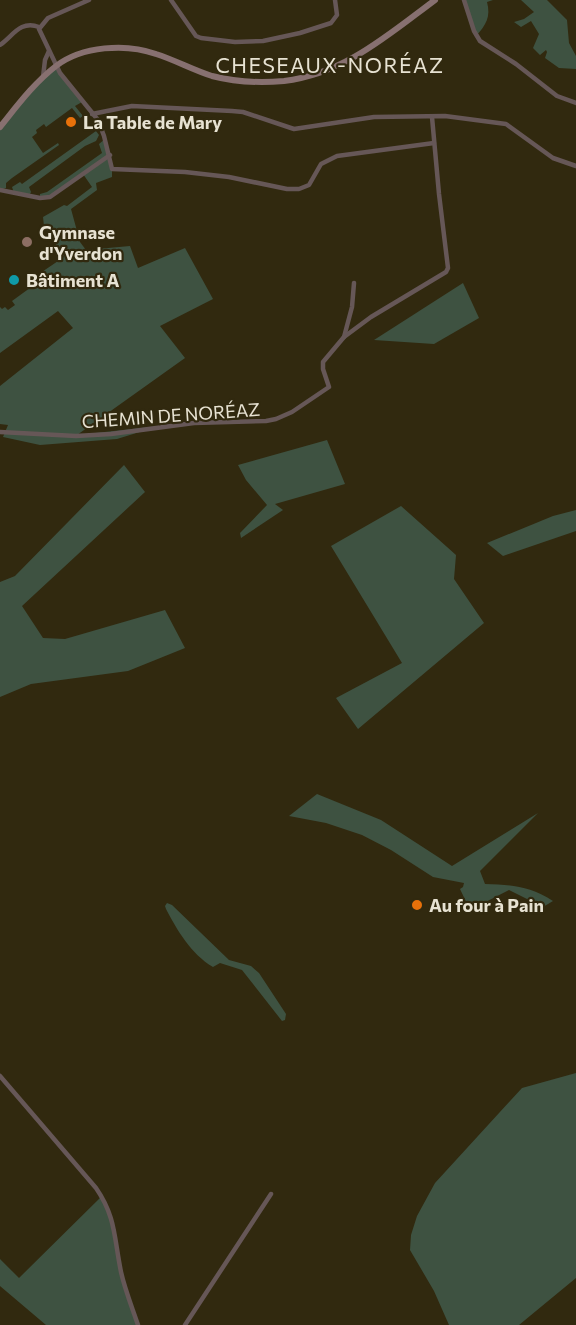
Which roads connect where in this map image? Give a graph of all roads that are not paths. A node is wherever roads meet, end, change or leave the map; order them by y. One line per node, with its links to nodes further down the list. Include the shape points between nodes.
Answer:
1 (89, 0): 6 (street, via 48,18)
2 (171, 0): 3 (street, via 196,36 241,42 278,38 331,23 337,15)
3 (335, 0)
4 (435, 0): 9 (street, via 358,56 296,79 257,82 220,78 156,54 126,48 90,51)
5 (464, 0): 11 (street, via 480,40 557,96)
6 (39, 27): 7 (street, via 21,27); 8 (street)
7 (0, 45)
8 (49, 51): 9 (street); 10 (street)
9 (56, 66): 10 (street); 12 (street)
10 (43, 79): 14 (street)
11 (576, 103)
12 (92, 114): 13 (street, via 132,106 232,111 294,129 374,117); 16 (street, via 98,120)
13 (432, 117): 15 (street); 17 (street, via 506,124 553,158)
14 (0, 127)
15 (434, 143): 16 (street, via 338,156 321,164 306,187 294,190 229,177 112,169); 20 (street, via 448,268)
16 (110, 155): 18 (street, via 50,197)
17 (576, 166)
18 (0, 190)
19 (354, 283): 20 (street, CHEMIN DE NORÉAZ)
20 (344, 337): 21 (street, CHEMIN DE NORÉAZ, via 323,362 329,387 276,419 76,436)
21 (0, 432)
22 (0, 1076): 24 (street, via 107,1206 123,1283)
23 (271, 1194): 25 (street)
24 (138, 1325)
25 (185, 1325)

